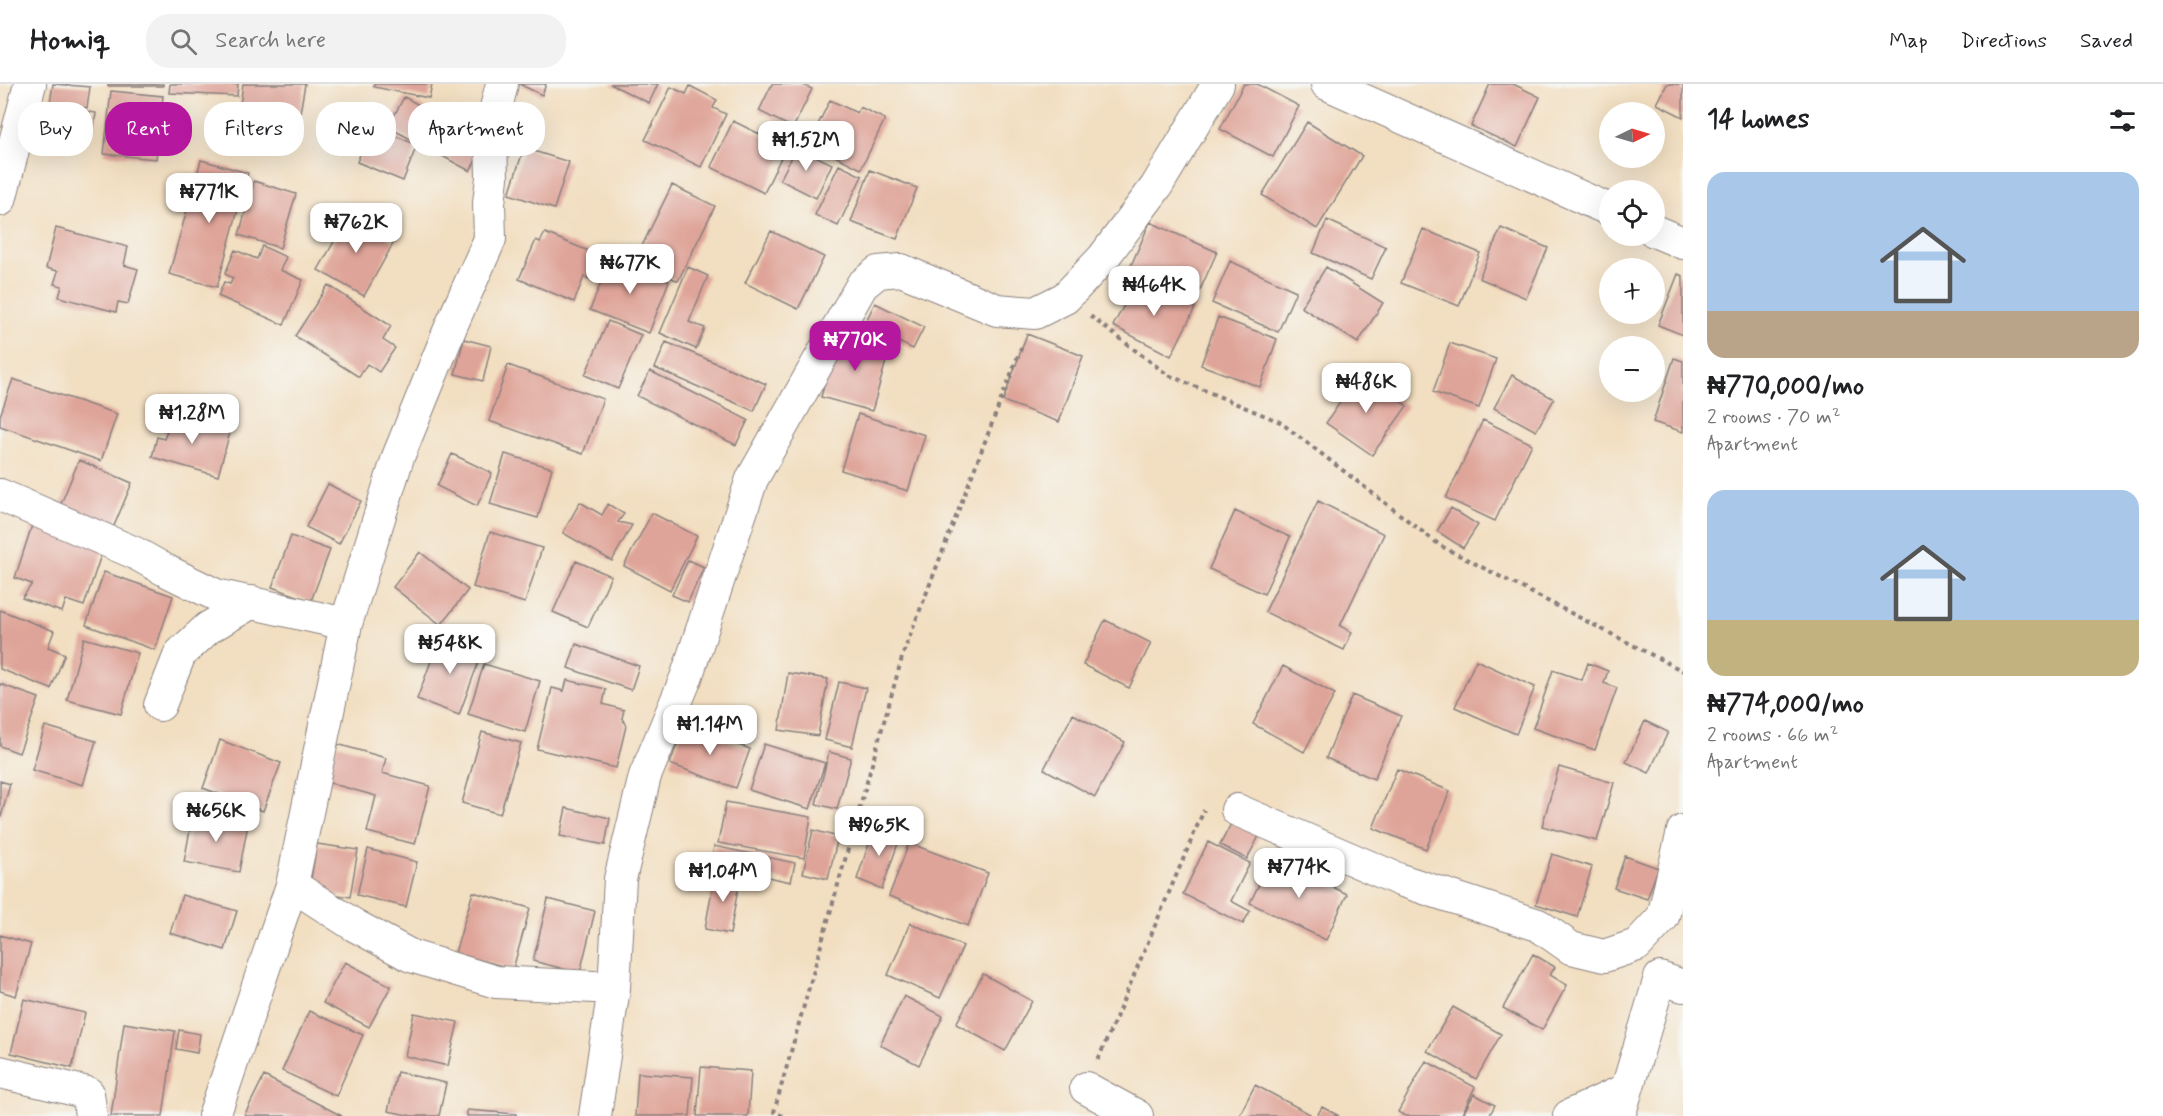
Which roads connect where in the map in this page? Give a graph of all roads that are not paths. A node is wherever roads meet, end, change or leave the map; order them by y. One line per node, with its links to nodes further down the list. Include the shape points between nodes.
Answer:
1 (30, 84): 5 (street)
2 (502, 84): 11 (street, via 490,128 490,239 398,457)
3 (1218, 84): 18 (street, via 1156,187 1103,258 1065,298 1035,313 997,310 900,270 878,272 862,285 752,479 686,678 645,776 620,879)
4 (1327, 84): 6 (street)
5 (0, 200)
6 (1599, 205)
7 (1665, 236): 8 (street)
8 (1683, 243)
9 (0, 495): 10 (street, via 135,553 216,595)
10 (252, 602): 11 (street); 12 (street, via 208,628 180,654)
11 (346, 624): 15 (street)
12 (160, 705)
13 (1237, 810): 16 (street, via 1400,880 1538,926 1571,948 1604,956)
14 (1683, 831): 16 (street, via 1663,917)
15 (292, 885): 18 (street, via 411,956 496,982); 23 (street)
16 (1636, 945): 17 (street)
17 (1671, 982): 21 (street)
18 (615, 988): 24 (street)
19 (0, 1072): 22 (street, via 88,1093)
20 (1086, 1088): 25 (street)
21 (1623, 1103): 26 (street)
22 (91, 1116)
23 (214, 1116)
24 (595, 1116)
25 (1137, 1116)
26 (1569, 1116)

